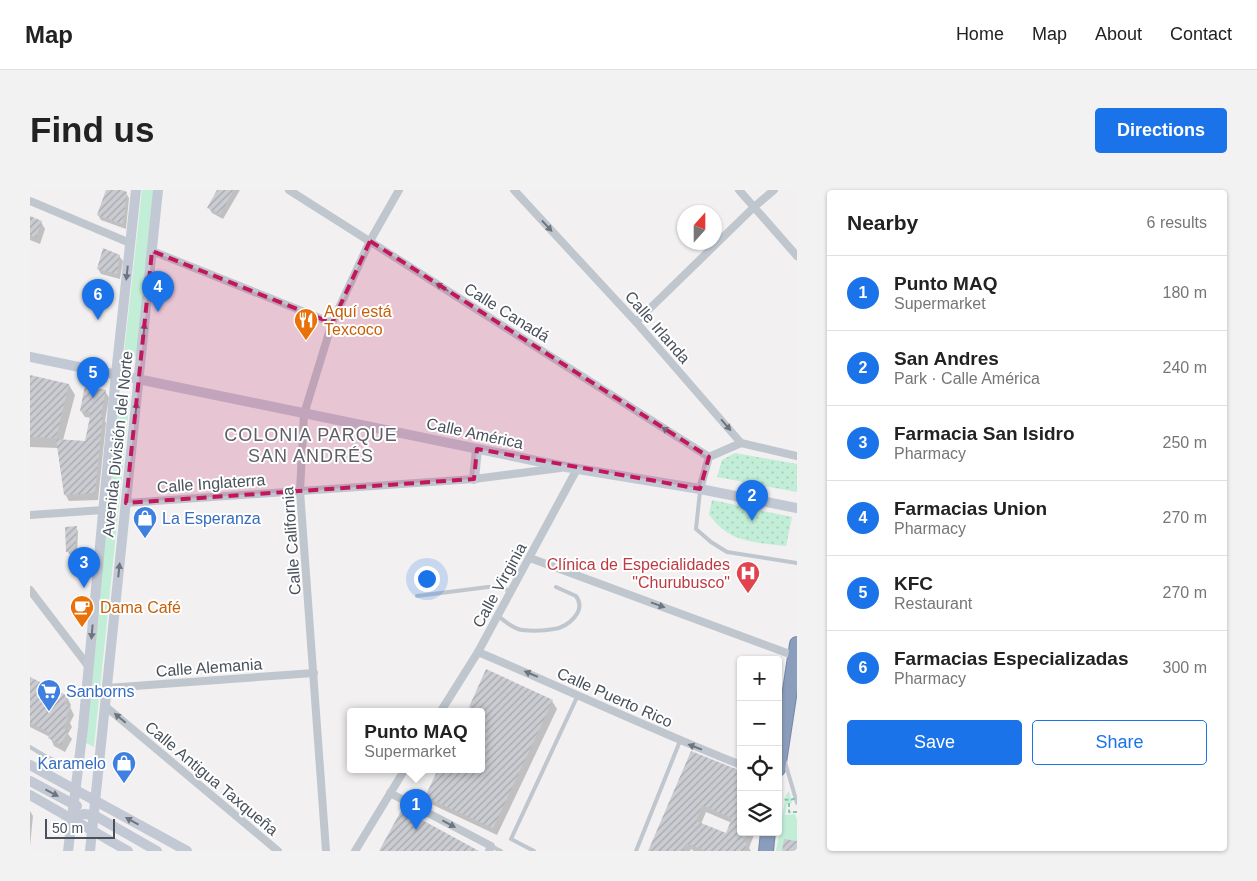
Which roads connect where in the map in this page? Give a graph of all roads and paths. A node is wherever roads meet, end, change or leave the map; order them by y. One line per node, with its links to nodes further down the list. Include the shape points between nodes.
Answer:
1 (136, 190): 11 (main road, Avenida División del Norte)
2 (158, 190): 12 (main road, Avenida División del Norte)
3 (289, 190): 10 (street, Calle Canadá)
4 (399, 190): 10 (street, Calle California)
5 (514, 190): 14 (street, Calle Irlanda, one-way to 14)
6 (739, 190): 9 (street)
7 (774, 190): 9 (street)
8 (30, 201): 11 (street)
9 (754, 207): 13 (street); 14 (street)
10 (370, 241): 15 (street, Calle California); 23 (street, Calle Canadá, one-way to 10)
11 (130, 243): 17 (main road, Avenida División del Norte, one-way to 17)
12 (152, 251): 15 (street); 18 (main road, Avenida División del Norte, one-way to 12)
13 (797, 256)
14 (636, 322): 20 (street, Calle Irlanda, one-way to 20)
15 (332, 323): 19 (street, Calle California)
16 (30, 356): 17 (main road, Calle América)
17 (116, 374): 18 (main road, Calle América); 31 (main road, Avenida División del Norte)
18 (139, 379): 19 (main road, Calle América); 29 (main road, Avenida División del Norte, one-way to 18)
19 (304, 414): 21 (main road, Calle América); 28 (street, Calle California)
20 (741, 443): 22 (street); 23 (street)
21 (477, 449): 24 (main road, Calle América); 26 (main road)
22 (797, 456)
23 (709, 457): 27 (street)
24 (566, 467): 25 (main road, Calle América); 26 (street, Calle Inglaterra)
25 (577, 469): 27 (main road, Calle América); 33 (street, Calle Virginia)
26 (474, 479): 28 (street, Calle Inglaterra)
27 (700, 489): 30 (main road, Calle América); 34 (lane, via 696,529 711,542 726,552)
28 (300, 491): 29 (street, Calle Inglaterra); 43 (street, Calle California)
29 (126, 503): 44 (main road, Avenida División del Norte, one-way to 29)
30 (797, 508)
31 (103, 510): 32 (street); 42 (main road, Avenida División del Norte, one-way to 42)
32 (30, 515)
33 (530, 558): 37 (street, Calle Virginia); 40 (street, one-way to 40)
34 (797, 563)
35 (556, 587): 39 (lane, via 574,594 579,599 580,609 576,616 557,629 520,630)
36 (30, 590): 42 (street)
37 (512, 591): 38 (lane, via 488,587); 39 (street, Calle Virginia)
38 (417, 596)
39 (498, 616): 41 (street, Calle Virginia)
40 (796, 650): 50 (highway)
41 (478, 652): 45 (street, Calle Puerto Rico, one-way to 41); 47 (street, Calle Virginia)
42 (89, 668): 57 (main road, Avenida División del Norte)
43 (314, 673): 44 (street, Calle Alemania); 78 (street, Calle California)
44 (107, 688): 46 (main road, Avenida División del Norte)
45 (578, 695): 48 (street, Calle Puerto Rico); 81 (lane, via 511,839)
46 (105, 706): 62 (main road, Avenida División del Norte); 77 (street, Calle Antigua Taxqueña, one-way to 46)
47 (443, 708)
48 (680, 741): 53 (street, Calle Puerto Rico, one-way to 48); 82 (lane)
49 (30, 747): 51 (lane)
50 (782, 748): 64 (lane)
51 (45, 756): 52 (lane); 54 (lane)
52 (56, 761)
53 (737, 763)
54 (34, 767): 57 (main road)
55 (402, 773): 58 (street)
56 (30, 781): 65 (main road, one-way to 65)
57 (76, 790): 62 (main road); 65 (main road, Avenida División del Norte)
58 (390, 793): 71 (street, one-way to 71); 79 (street)
59 (30, 795): 68 (main road)
60 (797, 798): 63 (path, bridge)
61 (782, 799): 63 (path, bridge)
62 (96, 800): 65 (main road, via 85,807); 67 (main road, Avenida División del Norte); 76 (main road, one-way to 62)
63 (790, 800): 66 (path, via 789,812)
64 (797, 803)
65 (73, 804): 68 (main road, Avenida División del Norte)
66 (797, 812)
67 (94, 815): 68 (main road, via 83,814); 69 (main road, Avenida División del Norte); 75 (main road)
68 (71, 819): 69 (main road); 72 (main road, Avenida División del Norte)
69 (92, 831): 73 (main road, Avenida División del Norte); 74 (main road)
70 (768, 836): 83 (highway)
71 (490, 848): 80 (lane)
72 (68, 851)
73 (90, 851)
74 (128, 851)
75 (157, 851)
76 (187, 851)
77 (278, 851)
78 (326, 851)
79 (355, 851)
80 (501, 851)
81 (534, 851)
82 (636, 851)
83 (766, 851)

